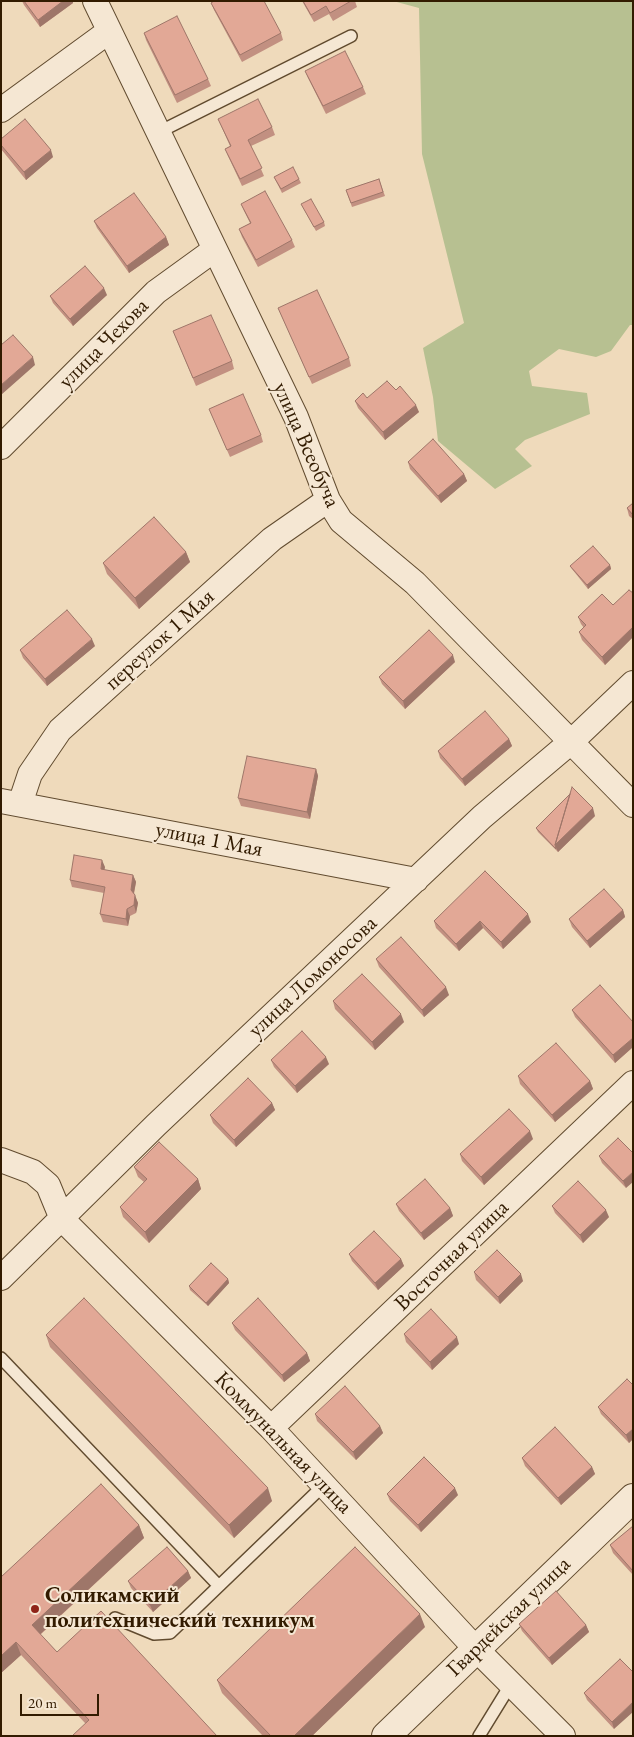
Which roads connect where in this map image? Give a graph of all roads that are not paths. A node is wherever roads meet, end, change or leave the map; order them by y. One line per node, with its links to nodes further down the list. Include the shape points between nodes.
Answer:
1 (95, 1): 2 (street, улица Всеобуча)
2 (108, 32): 4 (street); 5 (street, улица Всеобуча)
3 (351, 36): 5 (lane)
4 (1, 110)
5 (157, 133): 6 (street, улица Всеобуча)
6 (214, 250): 7 (street, улица Чехова, via 156,292); 8 (street, улица Всеобуча, via 296,417)
7 (1, 447)
8 (328, 500): 10 (street, улица Всеобуча, via 342,521 415,583); 11 (street, переулок 1 Мая, via 272,539 60,730)
9 (633, 683): 10 (street, улица Ломоносова)
10 (572, 741): 12 (street, улица Всеобуча); 13 (street, улица Ломоносова, via 482,816)
11 (11, 802): 13 (street, улица 1 Мая)
12 (633, 804)
13 (416, 880): 16 (street, улица Ломоносова, via 163,1118)
14 (633, 1083): 19 (street, Восточная улица)
15 (1, 1160): 16 (street, Коммунальная улица, via 33,1172 48,1186)
16 (62, 1219): 17 (street, улица Ломоносова); 19 (street, Коммунальная улица)
17 (1, 1278)
18 (1, 1358): 22 (lane)
19 (271, 1428): 20 (street, Коммунальная улица)
20 (324, 1485): 22 (lane); 24 (street, Коммунальная улица)
21 (633, 1498): 24 (street, Гвардейская улица)
22 (218, 1585): 23 (lane, via 170,1632 154,1634)
23 (115, 1618)
24 (476, 1649): 25 (street, Коммунальная улица); 26 (street, Гвардейская улица)
25 (511, 1684): 27 (lane); 28 (street, Коммунальная улица)
26 (386, 1736)
27 (479, 1736)
28 (563, 1736)

